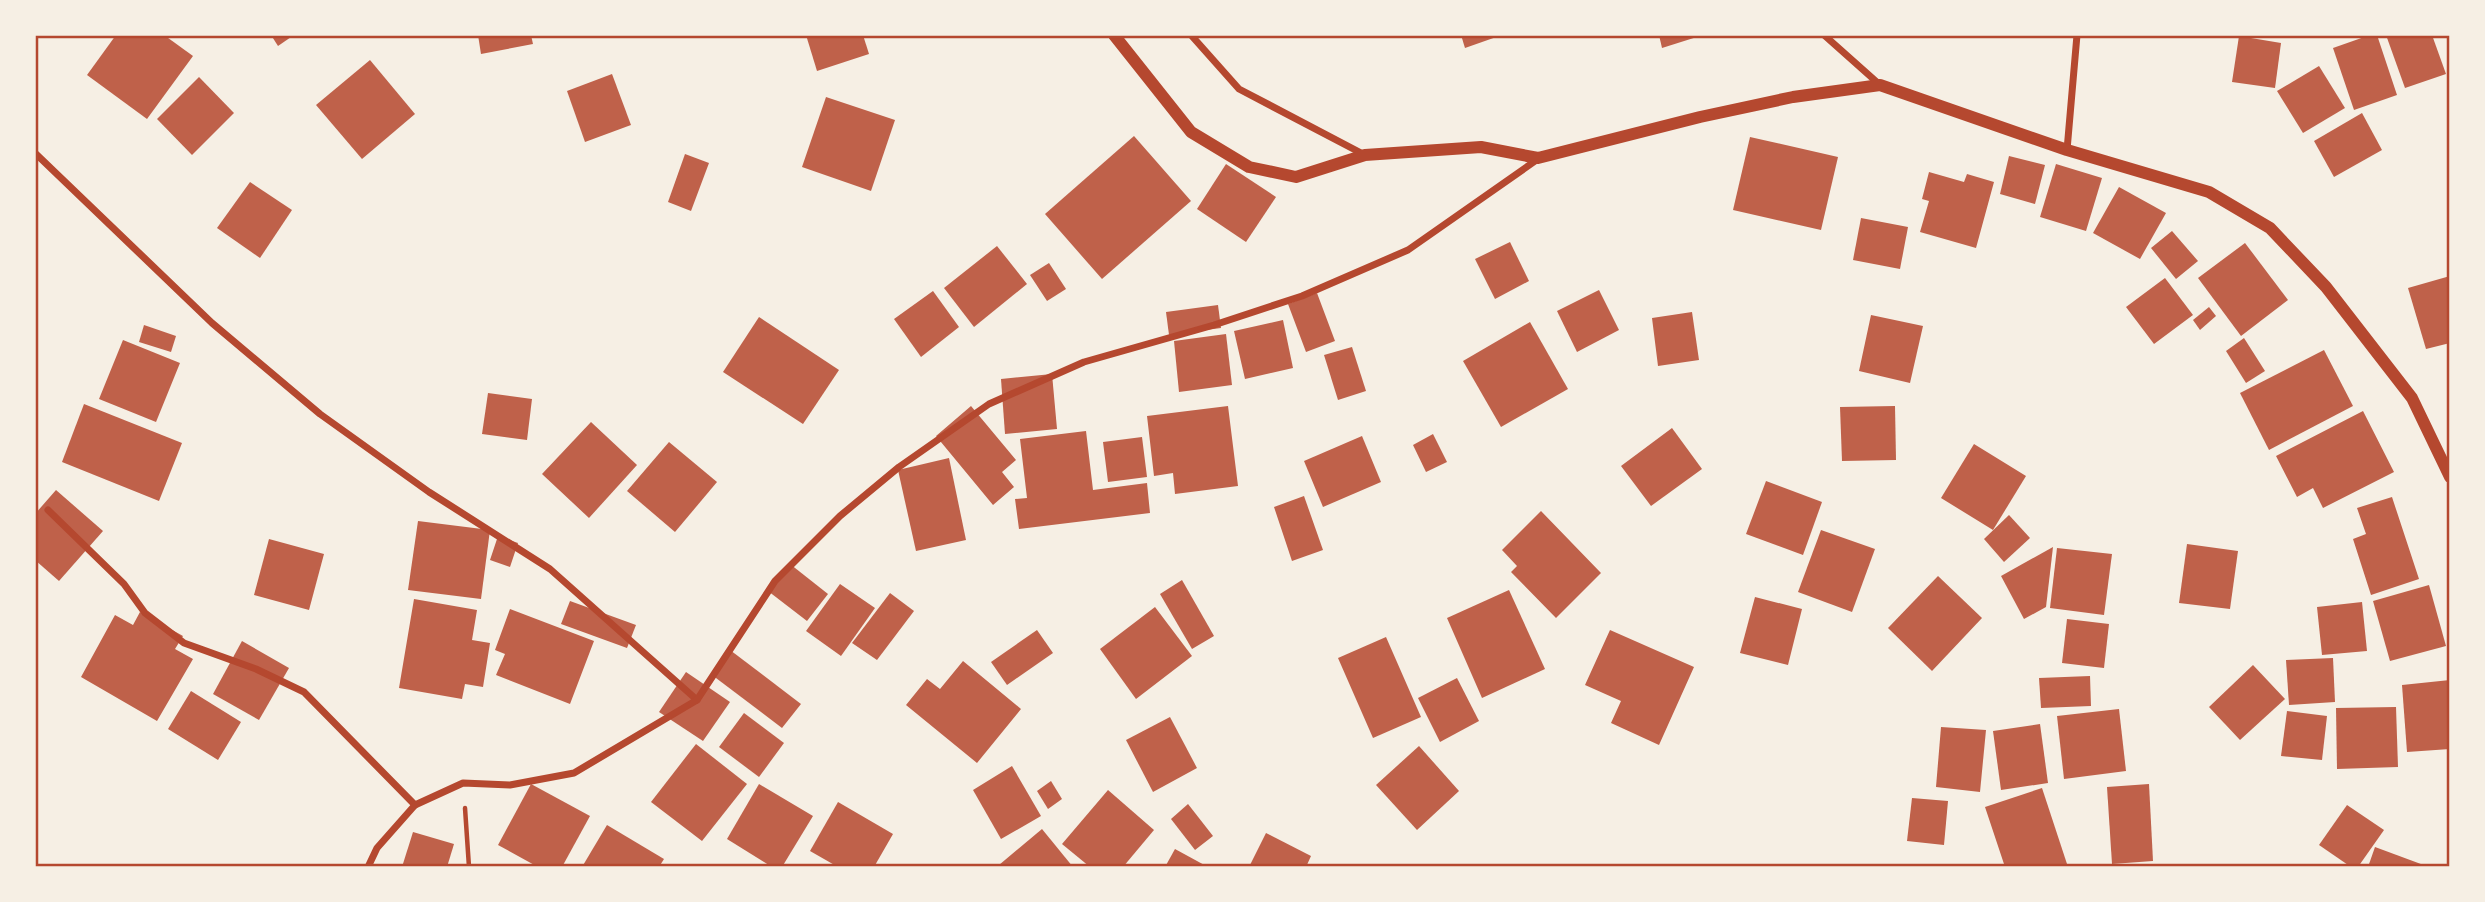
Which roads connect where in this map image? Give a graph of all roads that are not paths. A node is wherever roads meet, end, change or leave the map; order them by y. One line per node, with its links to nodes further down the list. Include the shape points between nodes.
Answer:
1 (1114, 35): 8 (street, via 1191,132 1249,167 1296,177)
2 (1191, 35): 8 (street, via 1239,89)
3 (1824, 35): 5 (street)
4 (2077, 35): 6 (street)
5 (1880, 85): 6 (street); 9 (street, via 1793,97)
6 (2067, 150): 10 (street, via 2209,192 2270,228 2326,287 2412,398)
7 (35, 153): 12 (street, via 212,323 320,414 429,492 550,569)
8 (1365, 155): 9 (street, via 1480,147)
9 (1538, 158): 12 (street, via 1408,250 1302,296 1084,362 989,404 899,467 840,516 775,581)
10 (2450, 477)
11 (48, 510): 13 (street, via 124,584 145,613 184,643 304,692)
12 (697, 700): 13 (street, via 574,773 510,785 463,782)
13 (415, 805): 14 (street, via 377,848)
14 (368, 867)

